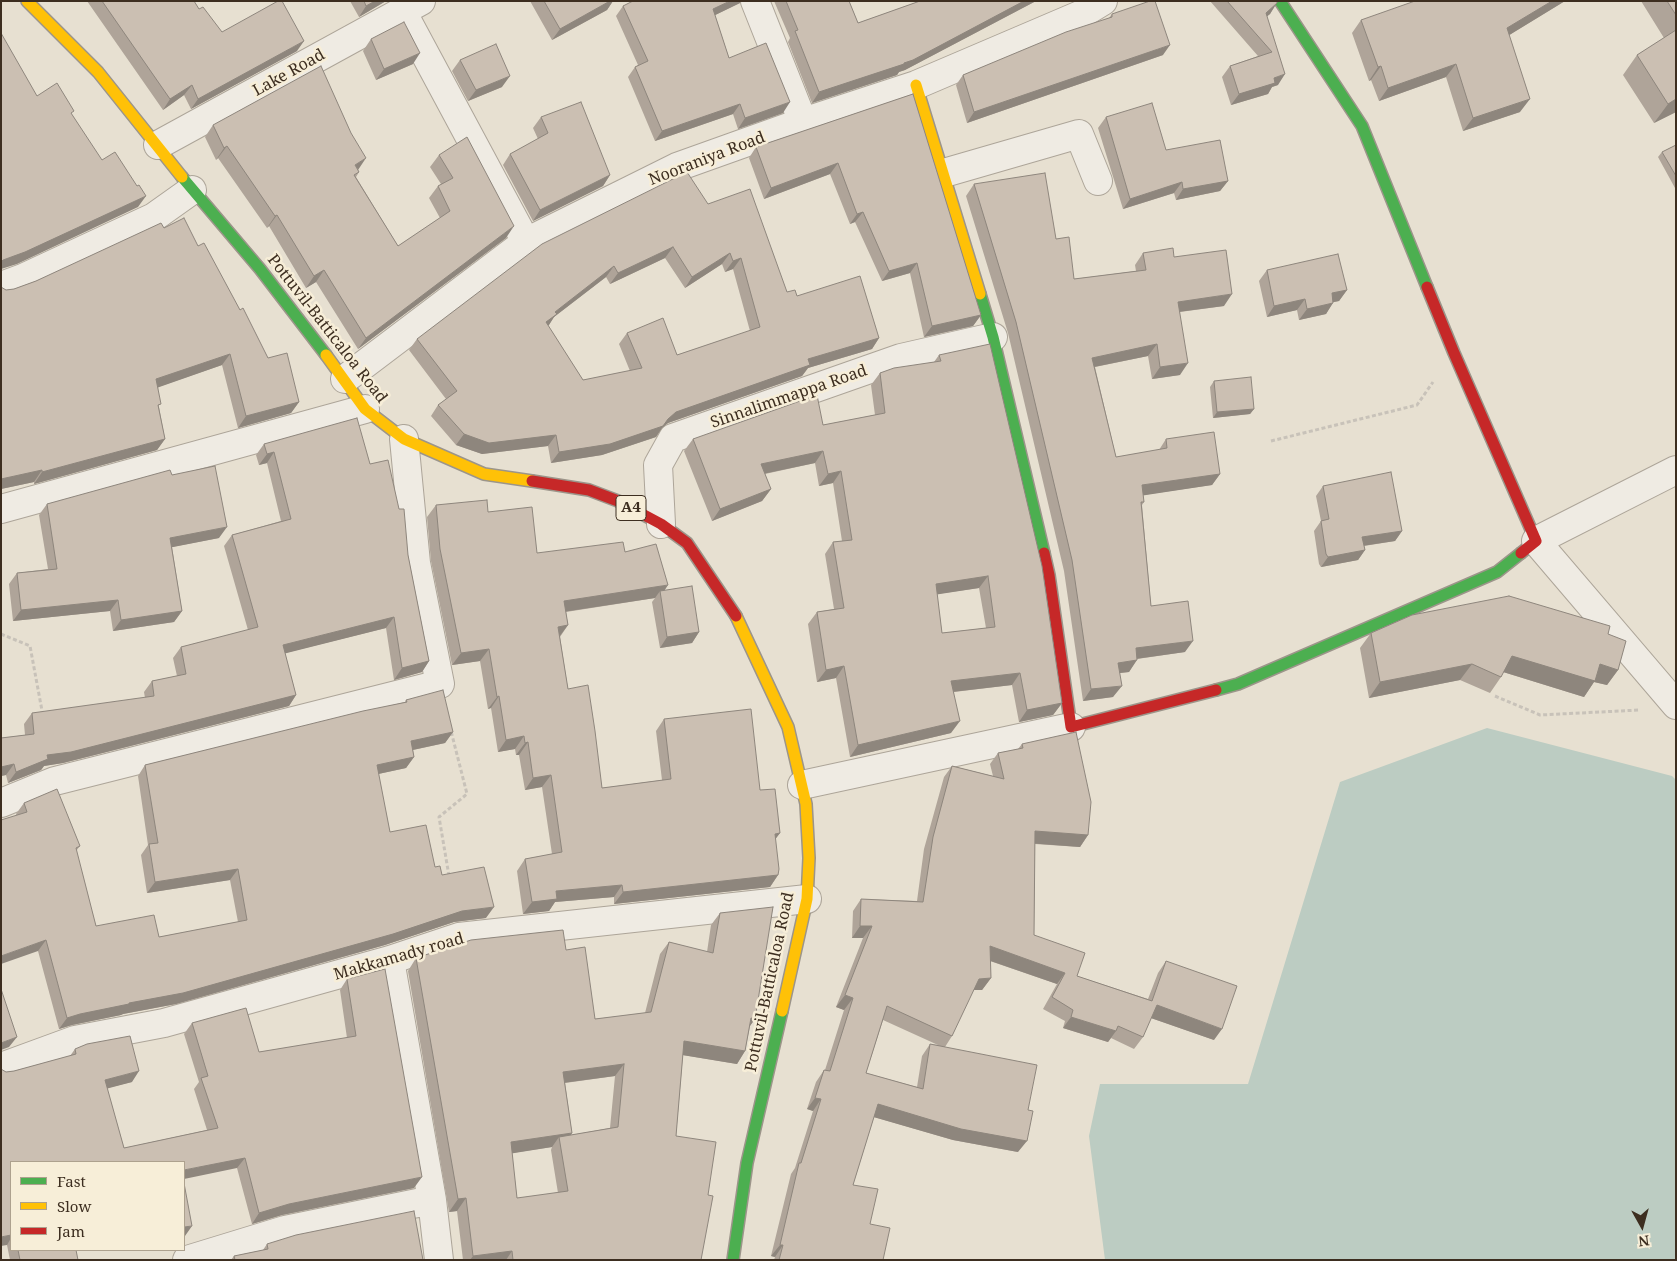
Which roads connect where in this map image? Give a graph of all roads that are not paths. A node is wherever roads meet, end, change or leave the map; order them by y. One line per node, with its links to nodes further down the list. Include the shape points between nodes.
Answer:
1 (27, 1): 8 (main road, Pottuvil-Batticaloa Road / A4, via 98,72)
2 (755, 1): 7 (street)
3 (1280, 1): 21 (main road, via 1362,126 1454,353)
4 (412, 6): 8 (street, Lake Road); 12 (street)
5 (1086, 6): 6 (street, Nooraniya Road)
6 (916, 85): 7 (street, Nooraniya Road); 9 (main road)
7 (803, 122): 12 (street, Nooraniya Road, via 677,167)
8 (158, 145): 11 (main road, Pottuvil-Batticaloa Road / A4)
9 (944, 173): 10 (street, via 1078,134); 14 (main road)
10 (1098, 181)
11 (192, 190): 13 (street, via 154,217); 15 (main road, Pottuvil-Batticaloa Road / A4, via 260,269)
12 (526, 242): 15 (street, Nooraniya Road)
13 (1, 286)
14 (993, 337): 20 (street, Sinnalimmappa Road, via 901,358 673,438 658,465); 23 (main road, via 1049,575)
15 (345, 378): 16 (main road, Pottuvil-Batticaloa Road / A4)
16 (365, 409): 17 (main road, Pottuvil-Batticaloa Road / A4); 19 (street)
17 (404, 439): 20 (main road, Pottuvil-Batticaloa Road / A4, via 484,474 589,490 618,501); 25 (street, via 416,562 440,684 55,781)
18 (1676, 470): 21 (street)
19 (1, 509)
20 (660, 524): 24 (main road, Pottuvil-Batticaloa Road / A4, via 686,543 740,623 788,727)
21 (1536, 541): 22 (street); 23 (main road, via 1496,572 1238,684)
22 (1676, 705)
23 (1071, 727): 24 (street)
24 (802, 785): 26 (main road, Pottuvil-Batticaloa Road / A4, via 809,858)
25 (1, 803)
26 (807, 899): 27 (street, Makkamady road, via 459,937); 32 (main road, Pottuvil-Batticaloa Road / A4, via 747,1162)
27 (390, 960): 28 (street, Makkamady road, via 164,1023 75,1040); 29 (street)
28 (1, 1067)
29 (432, 1200): 30 (street, via 285,1230); 31 (street)
30 (187, 1260)
31 (440, 1260)
32 (733, 1260)

